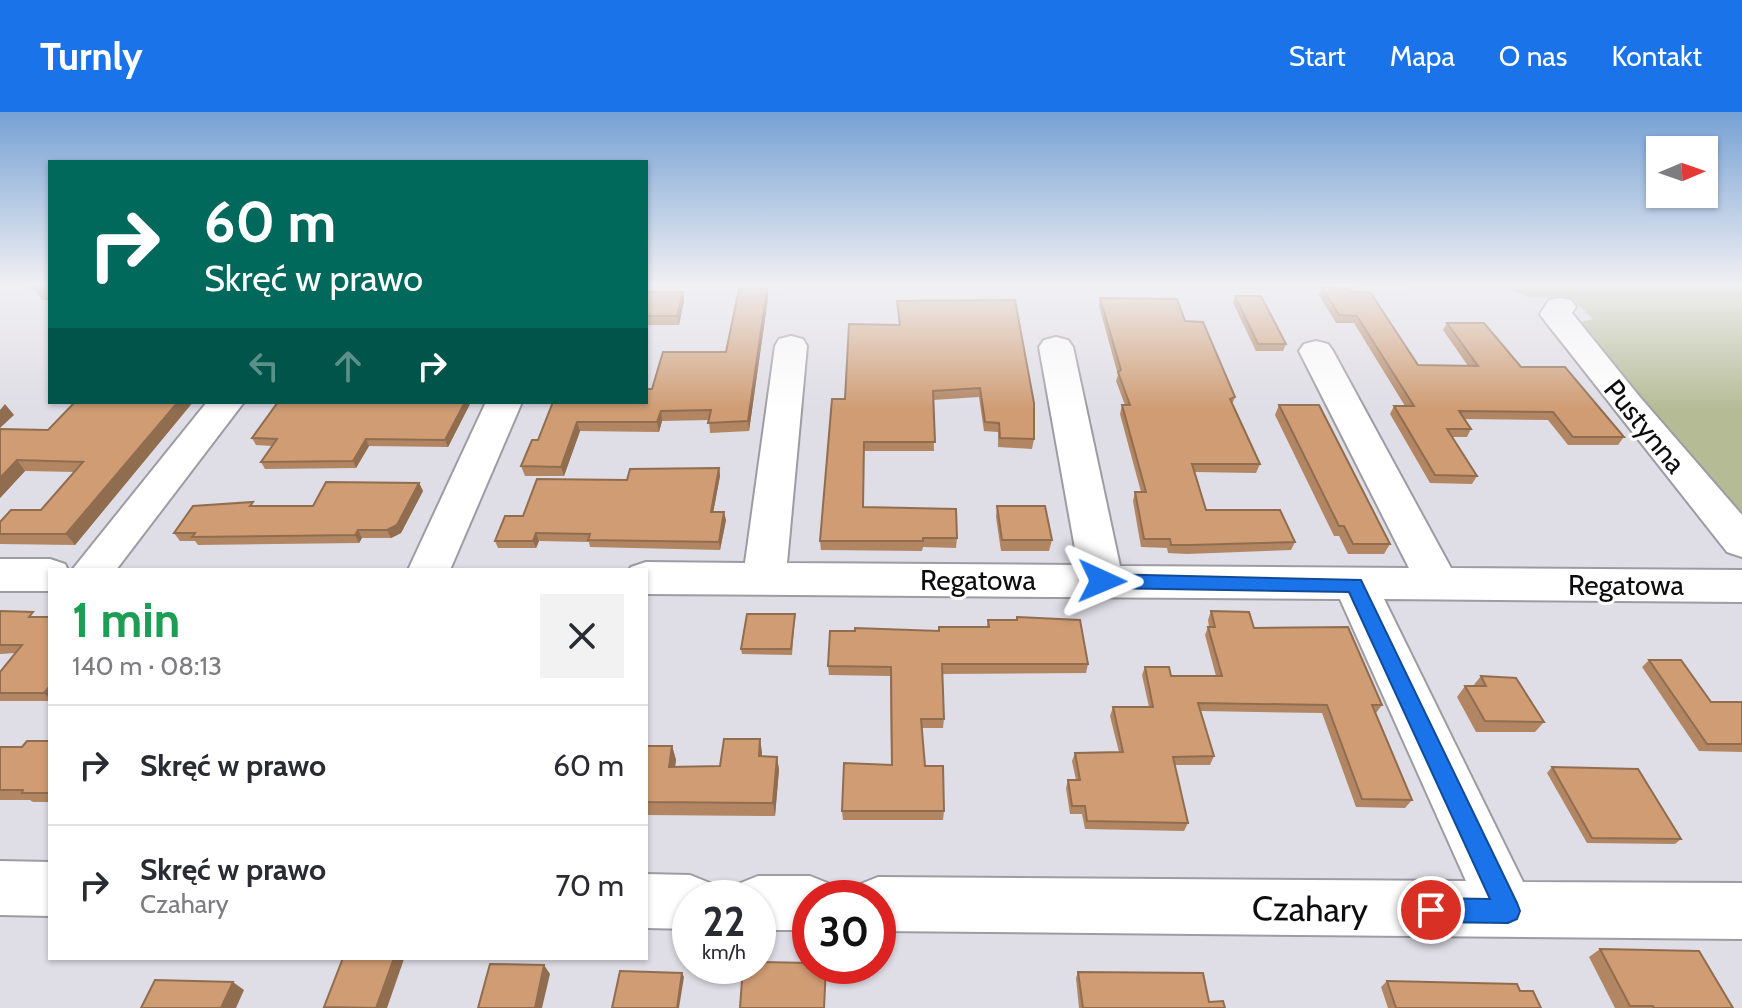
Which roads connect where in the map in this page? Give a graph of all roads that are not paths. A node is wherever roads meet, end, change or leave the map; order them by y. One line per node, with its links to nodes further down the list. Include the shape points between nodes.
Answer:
1 (1566, 327): 7 (street, Pustynna)
2 (791, 346): 13 (street)
3 (1056, 347): 14 (street)
4 (1316, 351): 16 (street)
5 (224, 404): 8 (street)
6 (503, 404): 9 (street)
7 (1742, 542)
8 (95, 568)
9 (430, 568)
10 (0, 575): 11 (street)
11 (48, 575)
12 (648, 578): 13 (street, Regatowa)
13 (764, 579): 14 (street, Regatowa)
14 (1102, 581): 15 (street, Regatowa)
15 (1355, 585): 16 (street, Regatowa); 23 (street)
16 (1439, 585): 17 (street, Regatowa)
17 (1742, 586)
18 (0, 888): 19 (street)
19 (48, 889)
20 (648, 901): 21 (street)
21 (672, 902)
22 (896, 904): 23 (street, Czahary)
23 (1508, 911): 24 (street, Czahary)
24 (1742, 911)

